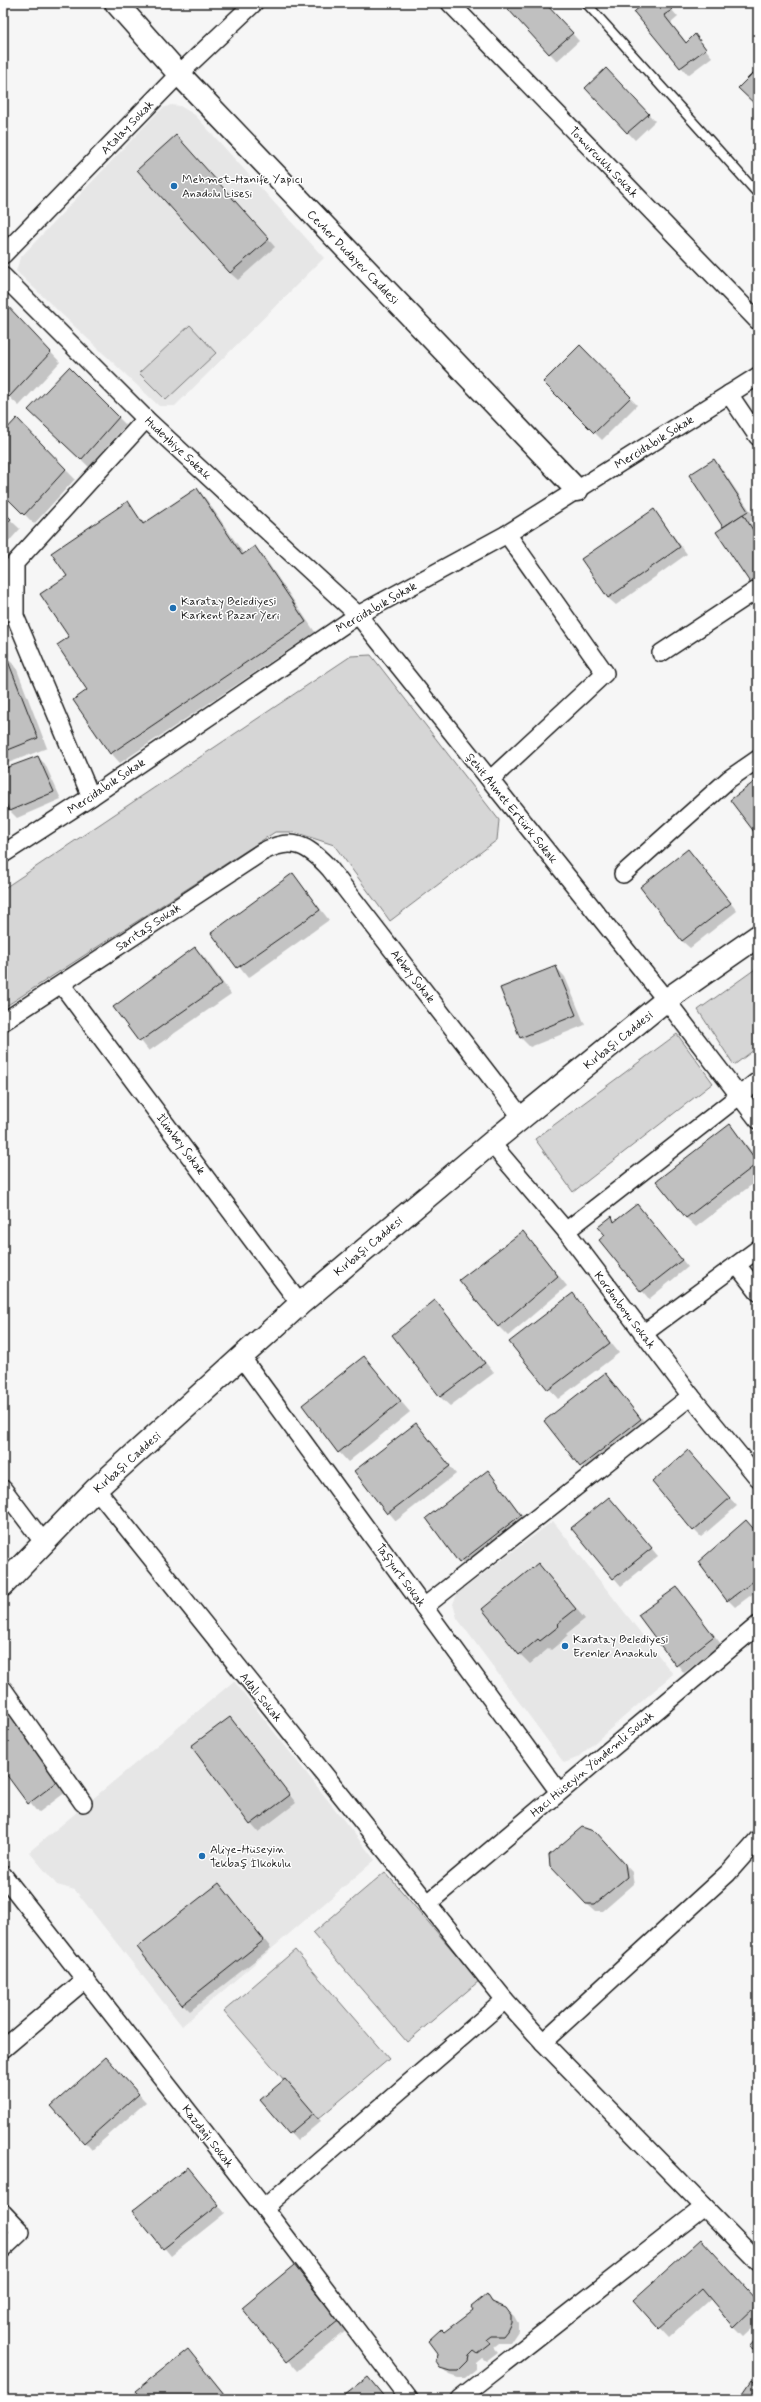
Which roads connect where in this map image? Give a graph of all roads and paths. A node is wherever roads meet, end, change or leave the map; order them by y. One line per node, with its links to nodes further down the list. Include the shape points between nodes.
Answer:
1 (116, 3): 5 (street, Cevher Dudayev Caddesi)
2 (254, 3): 5 (street, Atalay Sokak)
3 (450, 3): 9 (street, Tomurcuklu Sokak)
4 (586, 3): 6 (lane)
5 (179, 74): 7 (street, Atalay Sokak); 14 (street, Cevher Dudayev Caddesi)
6 (758, 194)
7 (3, 254)
8 (3, 276): 12 (street, Hudeybiye Sokak)
9 (758, 321)
10 (758, 376): 11 (street, Mercidabık Sokak)
11 (729, 394): 13 (street); 14 (street, Mercidabık Sokak)
12 (146, 419): 17 (street, Hudeybiye Sokak); 21 (street, via 14,563 15,616)
13 (758, 437)
14 (577, 490): 15 (street, Mercidabık Sokak)
15 (507, 534): 17 (street, Mercidabık Sokak); 20 (street, via 605,673)
16 (758, 589): 18 (street)
17 (358, 615): 20 (street, Şehit Ahmet Ertürk Sokak); 21 (street, Mercidabık Sokak)
18 (661, 653)
19 (758, 760): 24 (street, via 729,779)
20 (490, 780): 27 (street, Şehit Ahmet Ertürk Sokak)
21 (91, 797): 23 (street, Mercidabık Sokak)
22 (296, 844): 26 (street, Sarıtaş Sokak, via 278,844 262,852); 31 (street, Akbey Sokak, via 316,854 330,869)
23 (3, 854)
24 (623, 874)
25 (758, 936): 27 (street, Kırbaşı Caddesi)
26 (62, 985): 28 (street, Sarıtaş Sokak); 38 (street, İlimbey Sokak)
27 (666, 1000): 30 (street, Şehit Ahmet Ertürk Sokak); 31 (street, Kırbaşı Caddesi)
28 (3, 1022)
29 (758, 1081): 30 (street)
30 (740, 1095): 32 (street, Şehit Ahmet Ertürk Sokak); 34 (street)
31 (522, 1118): 33 (street, Kırbaşı Caddesi)
32 (758, 1120)
33 (492, 1143): 34 (street, Kordonboyu Sokak); 38 (street, Kırbaşı Caddesi)
34 (566, 1231): 39 (street, Kordonboyu Sokak)
35 (758, 1249): 36 (street)
36 (737, 1265): 37 (street); 39 (street)
37 (758, 1292)
38 (300, 1304): 40 (street, Kırbaşı Caddesi)
39 (643, 1334): 41 (street, Kordonboyu Sokak)
40 (242, 1358): 44 (street, Kırbaşı Caddesi); 47 (street, Taşyurt Sokak)
41 (691, 1396): 42 (street, Kordonboyu Sokak); 47 (street)
42 (758, 1478)
43 (3, 1489): 45 (street)
44 (96, 1489): 45 (street, Kırbaşı Caddesi); 54 (street, Adalı Sokak)
45 (44, 1543): 46 (street, Kırbaşı Caddesi)
46 (3, 1585)
47 (424, 1607): 50 (street, Taşyurt Sokak)
48 (758, 1625): 50 (street, Hacı Hüseyin Yöndemli Sokak)
49 (3, 1689): 51 (street)
50 (559, 1792): 54 (street, Hacı Hüseyin Yöndemli Sokak)
51 (83, 1803)
52 (758, 1839): 57 (street, via 728,1873)
53 (3, 1876): 55 (street, Kazdağı Sokak)
54 (427, 1904): 56 (street, Adalı Sokak)
55 (86, 1979): 58 (street); 59 (street, Kazdağı Sokak)
56 (505, 2000): 57 (street, Adalı Sokak); 59 (street)
57 (543, 2042): 60 (street, Adalı Sokak)
58 (3, 2049)
59 (264, 2208): 64 (street, Kazdağı Sokak)
60 (704, 2208): 63 (street, Adalı Sokak); 65 (street)
61 (3, 2213): 62 (street, via 21,2232)
62 (3, 2249)
63 (758, 2262)
64 (408, 2399)
65 (459, 2399)

